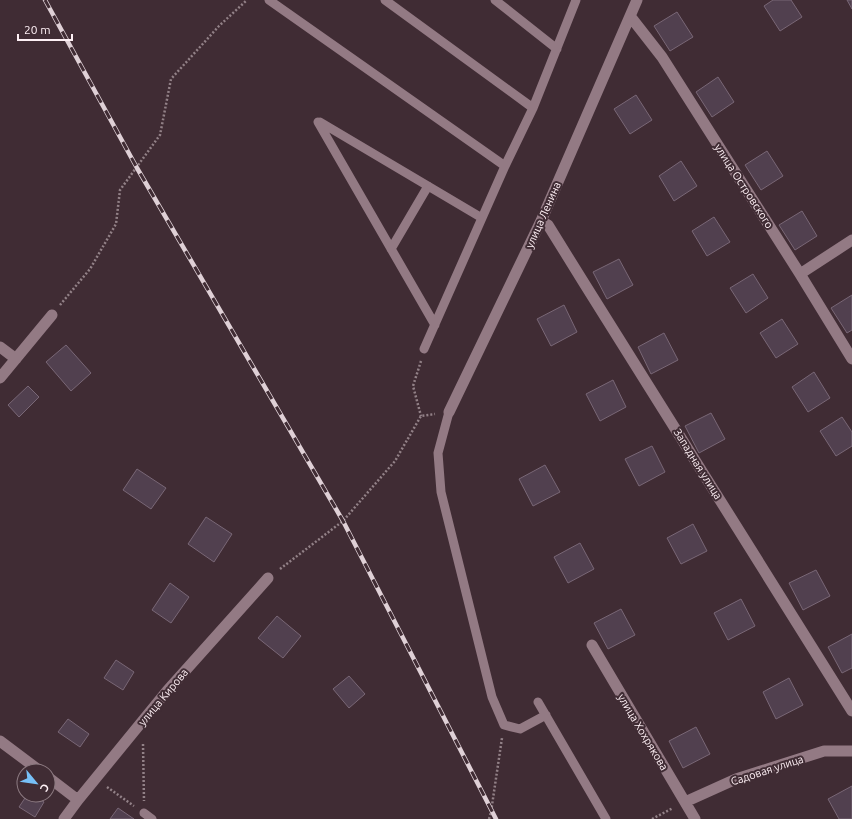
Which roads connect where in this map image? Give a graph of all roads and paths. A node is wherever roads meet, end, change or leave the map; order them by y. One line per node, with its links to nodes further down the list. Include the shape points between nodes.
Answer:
1 (246, 0): 17 (path, via 171,79 160,135 120,190 116,224 90,269)
2 (269, 0): 10 (lane)
3 (385, 0): 9 (lane)
4 (495, 0): 8 (lane)
5 (576, 0): 8 (lane)
6 (637, 0): 7 (street, улица Ленина)
7 (630, 16): 13 (street, улица Ленина); 16 (street, улица Островского, via 662,57)
8 (557, 49): 9 (lane)
9 (533, 108): 10 (lane)
10 (505, 166): 12 (lane)
11 (428, 186): 12 (lane); 15 (lane); 15 (lane, via 318,122)
12 (482, 218): 18 (lane)
13 (541, 221): 24 (street, улица Ленина); 29 (street, Западная улица, via 548,225)
14 (852, 240): 16 (street)
15 (391, 249): 18 (lane)
16 (800, 274): 22 (street, улица Островского)
17 (52, 315): 21 (street)
18 (435, 325): 20 (lane)
19 (0, 347): 21 (street)
20 (424, 349): 25 (path, via 413,386)
21 (16, 359): 23 (street)
22 (852, 359)
23 (0, 378)
24 (450, 412): 25 (path); 32 (lane, via 438,453 441,492 492,697)
25 (421, 416): 26 (path, via 395,461 343,521)
26 (268, 578): 31 (street, улица Кирова)
27 (592, 645): 39 (street, улица Хохрякова)
28 (538, 702): 30 (lane)
29 (852, 711)
30 (546, 716): 32 (lane, via 520,729); 44 (lane)
31 (142, 721): 36 (street, улица Кирова); 40 (path)
32 (504, 725): 43 (path)
33 (0, 741): 35 (street)
34 (852, 752): 39 (street, Садовая улица, via 824,751 736,779)
35 (29, 763)
36 (95, 779): 38 (street, улица Кирова); 40 (path)
37 (56, 783): 38 (street)
38 (78, 800): 41 (street, улица Кирова)
39 (685, 802): 45 (path); 46 (street, улица Хохрякова)
40 (144, 813): 42 (lane)
41 (64, 819)
42 (152, 819)
43 (489, 819)
44 (606, 819)
45 (652, 819)
46 (695, 819)

